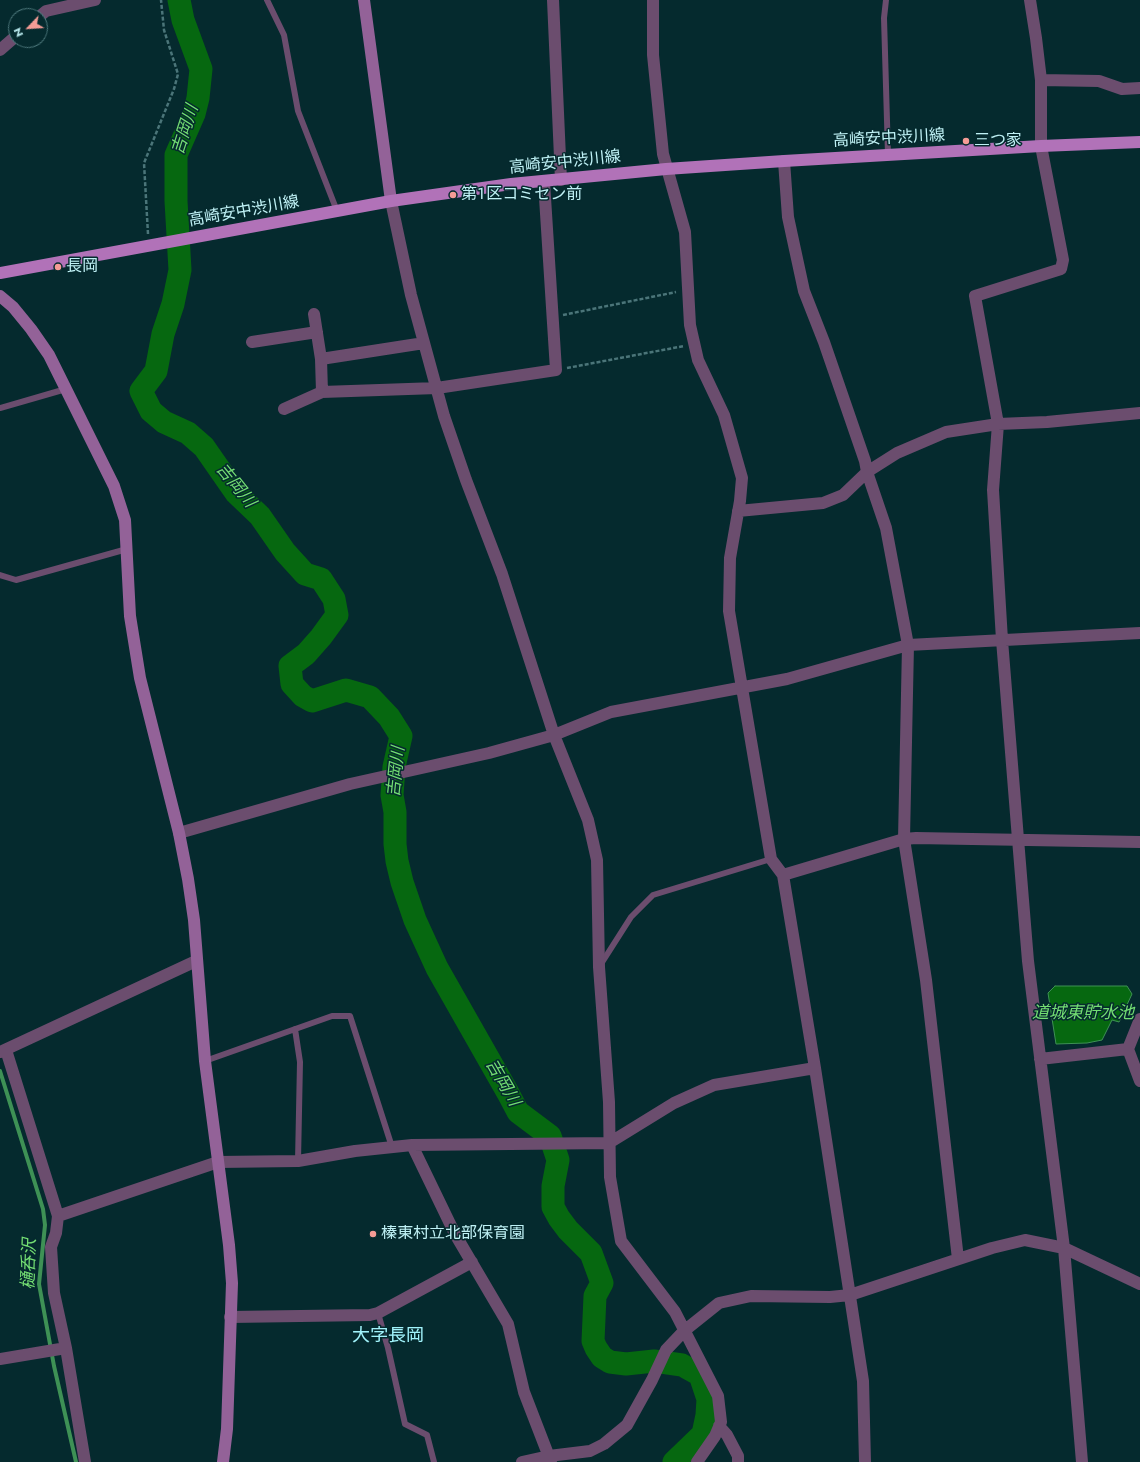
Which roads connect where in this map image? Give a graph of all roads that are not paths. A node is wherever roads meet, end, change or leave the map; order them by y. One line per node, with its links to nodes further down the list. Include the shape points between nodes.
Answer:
1 (95, 0): 8 (street)
2 (267, 0): 21 (lane, via 284,35 298,111)
3 (364, 0): 20 (street)
4 (553, 0): 18 (street)
5 (653, 0): 17 (street, via 653,55)
6 (886, 0): 15 (lane, via 884,18)
7 (1030, 0): 11 (street)
8 (48, 11)
9 (8, 43): 10 (street)
10 (0, 50)
11 (1041, 80): 12 (street, via 1099,81 1122,89); 14 (street)
12 (1140, 88)
13 (1140, 142): 14 (main road, 高崎安中渋川線)
14 (1041, 146): 15 (main road, 高崎安中渋川線); 35 (street, via 1063,260 1061,269 975,296)
15 (888, 155): 16 (main road, 高崎安中渋川線)
16 (784, 160): 17 (main road, 高崎安中渋川線); 36 (street, via 788,217 804,291)
17 (666, 169): 18 (main road, 高崎安中渋川線); 37 (street, via 686,232 690,325 698,360 724,415 742,478)
18 (561, 180): 19 (main road, 高崎安中渋川線)
19 (544, 182): 20 (main road, 高崎安中渋川線, via 511,184); 29 (street, via 556,370)
20 (391, 201): 21 (main road, 高崎安中渋川線); 27 (street)
21 (337, 211): 22 (main road, 高崎安中渋川線)
22 (0, 273)
23 (0, 296): 30 (street, via 31,329 49,355)
24 (314, 314): 25 (street)
25 (317, 332): 26 (street); 28 (street)
26 (252, 342)
27 (424, 342): 28 (street); 29 (street)
28 (321, 358): 31 (street)
29 (437, 388): 31 (street); 44 (street, via 444,416 502,574)
30 (66, 389): 32 (lane); 38 (street, via 114,486 125,520)
31 (322, 392): 33 (street)
32 (0, 408)
33 (284, 409)
34 (1140, 413): 35 (street)
35 (998, 424): 36 (street, via 946,432 897,453); 41 (street, via 993,490)
36 (867, 472): 37 (street, via 843,495 823,503); 42 (street, via 886,528)
37 (738, 511): 43 (street, via 730,558 729,611)
38 (127, 549): 39 (lane, via 16,580); 45 (street, via 130,616 140,678)
39 (0, 575)
40 (1140, 633): 41 (street)
41 (1002, 640): 42 (street); 47 (street)
42 (908, 645): 43 (street, via 787,679); 46 (street)
43 (742, 687): 44 (street, via 611,712); 49 (street)
44 (554, 735): 45 (street, via 489,753 350,784); 52 (street, via 588,820 597,860)
45 (179, 833): 51 (street, via 194,920)
46 (904, 839): 47 (street); 50 (street); 68 (street, via 926,980)
47 (1018, 839): 48 (street); 57 (street, via 1028,961)
48 (1140, 842)
49 (771, 859): 50 (street); 52 (lane, via 652,895 631,917)
50 (783, 875): 59 (street)
51 (196, 961): 56 (street); 58 (street)
52 (599, 967): 61 (street, via 610,1102)
53 (1140, 1019): 55 (street)
54 (295, 1029): 58 (lane); 63 (lane, via 332,1016 350,1016); 64 (lane, via 300,1062)
55 (1128, 1049): 57 (street); 60 (street)
56 (3, 1051): 66 (street)
57 (1040, 1059): 67 (street)
58 (205, 1061): 65 (street)
59 (815, 1068): 61 (street, via 714,1086 674,1103); 71 (street)
60 (1140, 1081)
61 (609, 1143): 62 (street); 74 (street, via 610,1177 621,1241 675,1312)
62 (412, 1144): 63 (street); 69 (street, via 455,1234)
63 (392, 1147): 64 (street)
64 (298, 1161): 65 (street)
65 (218, 1162): 66 (street); 73 (street, via 232,1282)
66 (58, 1216): 75 (street, via 56,1233 50,1247 54,1293)
67 (1064, 1248): 68 (street, via 1025,1240); 70 (street); 86 (street)
68 (958, 1259): 71 (street)
69 (472, 1262): 72 (street); 78 (street, via 508,1324 524,1392)
70 (1140, 1284)
71 (850, 1295): 74 (street, via 751,1296 732,1300 719,1303); 85 (street, via 863,1381)
72 (378, 1313): 73 (street); 81 (lane, via 405,1424 427,1435)
73 (230, 1317): 80 (street, via 227,1429)
74 (684, 1331): 77 (street, via 718,1396 721,1422); 78 (street, via 666,1350 627,1425 604,1444 590,1451)
75 (66, 1348): 76 (street); 79 (street)
76 (0, 1359)
77 (719, 1426): 83 (street); 84 (street, via 727,1435 738,1456)
78 (550, 1459): 82 (street)
79 (85, 1462)
80 (223, 1462)
81 (434, 1462)
82 (522, 1462)
83 (697, 1462)
84 (738, 1462)
85 (864, 1462)
86 (1082, 1462)

